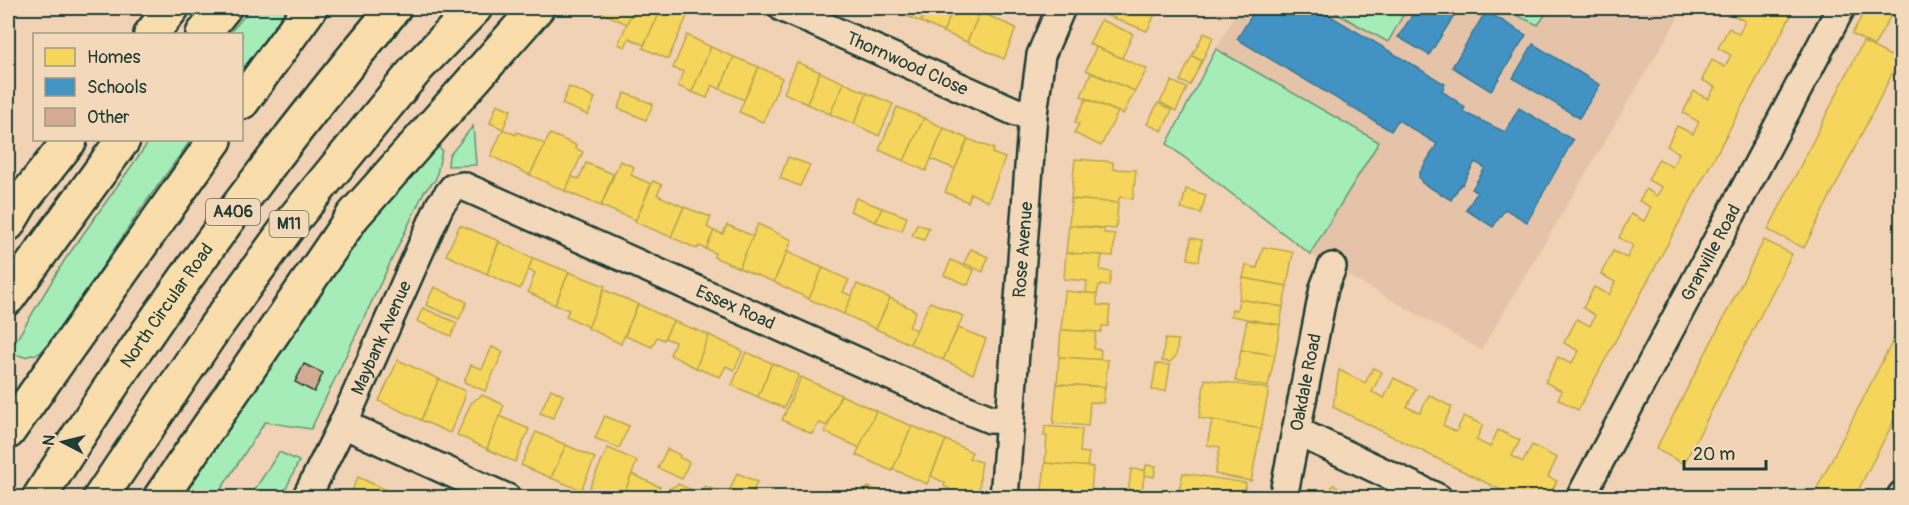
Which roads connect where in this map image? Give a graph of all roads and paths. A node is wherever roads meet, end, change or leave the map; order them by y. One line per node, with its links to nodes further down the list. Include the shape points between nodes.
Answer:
1 (172, 8): 10 (highway)
2 (224, 8): 11 (highway)
3 (310, 8): 12 (highway)
4 (394, 8): 27 (highway, North Circular Road / A406, via 249,191 84,425)
5 (475, 8): 28 (highway, M11, via 418,67 293,220)
6 (537, 8): 29 (highway, via 353,216)
7 (783, 8): 13 (street, Thornwood Close, via 1016,112)
8 (1061, 8): 13 (street, Rose Avenue, via 1041,55)
9 (1841, 8): 35 (street, Granville Road)
10 (152, 33)
11 (204, 33)
12 (243, 101)
13 (1033, 114): 23 (street, Rose Avenue)
14 (69, 141): 18 (highway)
15 (122, 141): 19 (highway)
16 (213, 141): 26 (highway)
17 (463, 186): 23 (street, Essex Road, via 958,406 990,419); 24 (street, Maybank Avenue, via 453,188 440,206)
18 (8, 224)
19 (34, 260): 21 (highway); 22 (highway, via 26,290)
20 (1332, 267): 25 (street, Oakdale Road, via 1324,288)
21 (8, 298)
22 (8, 322)
23 (1010, 420): 32 (street, Rose Avenue)
24 (343, 424): 30 (street, Maybank Avenue); 31 (street)
25 (1296, 431): 33 (street, Oakdale Road); 34 (street)
26 (8, 432)
27 (39, 498)
28 (100, 498)
29 (160, 498)
30 (306, 498)
31 (507, 498)
32 (1004, 498)
33 (1283, 498)
34 (1438, 498)
35 (1580, 498)

